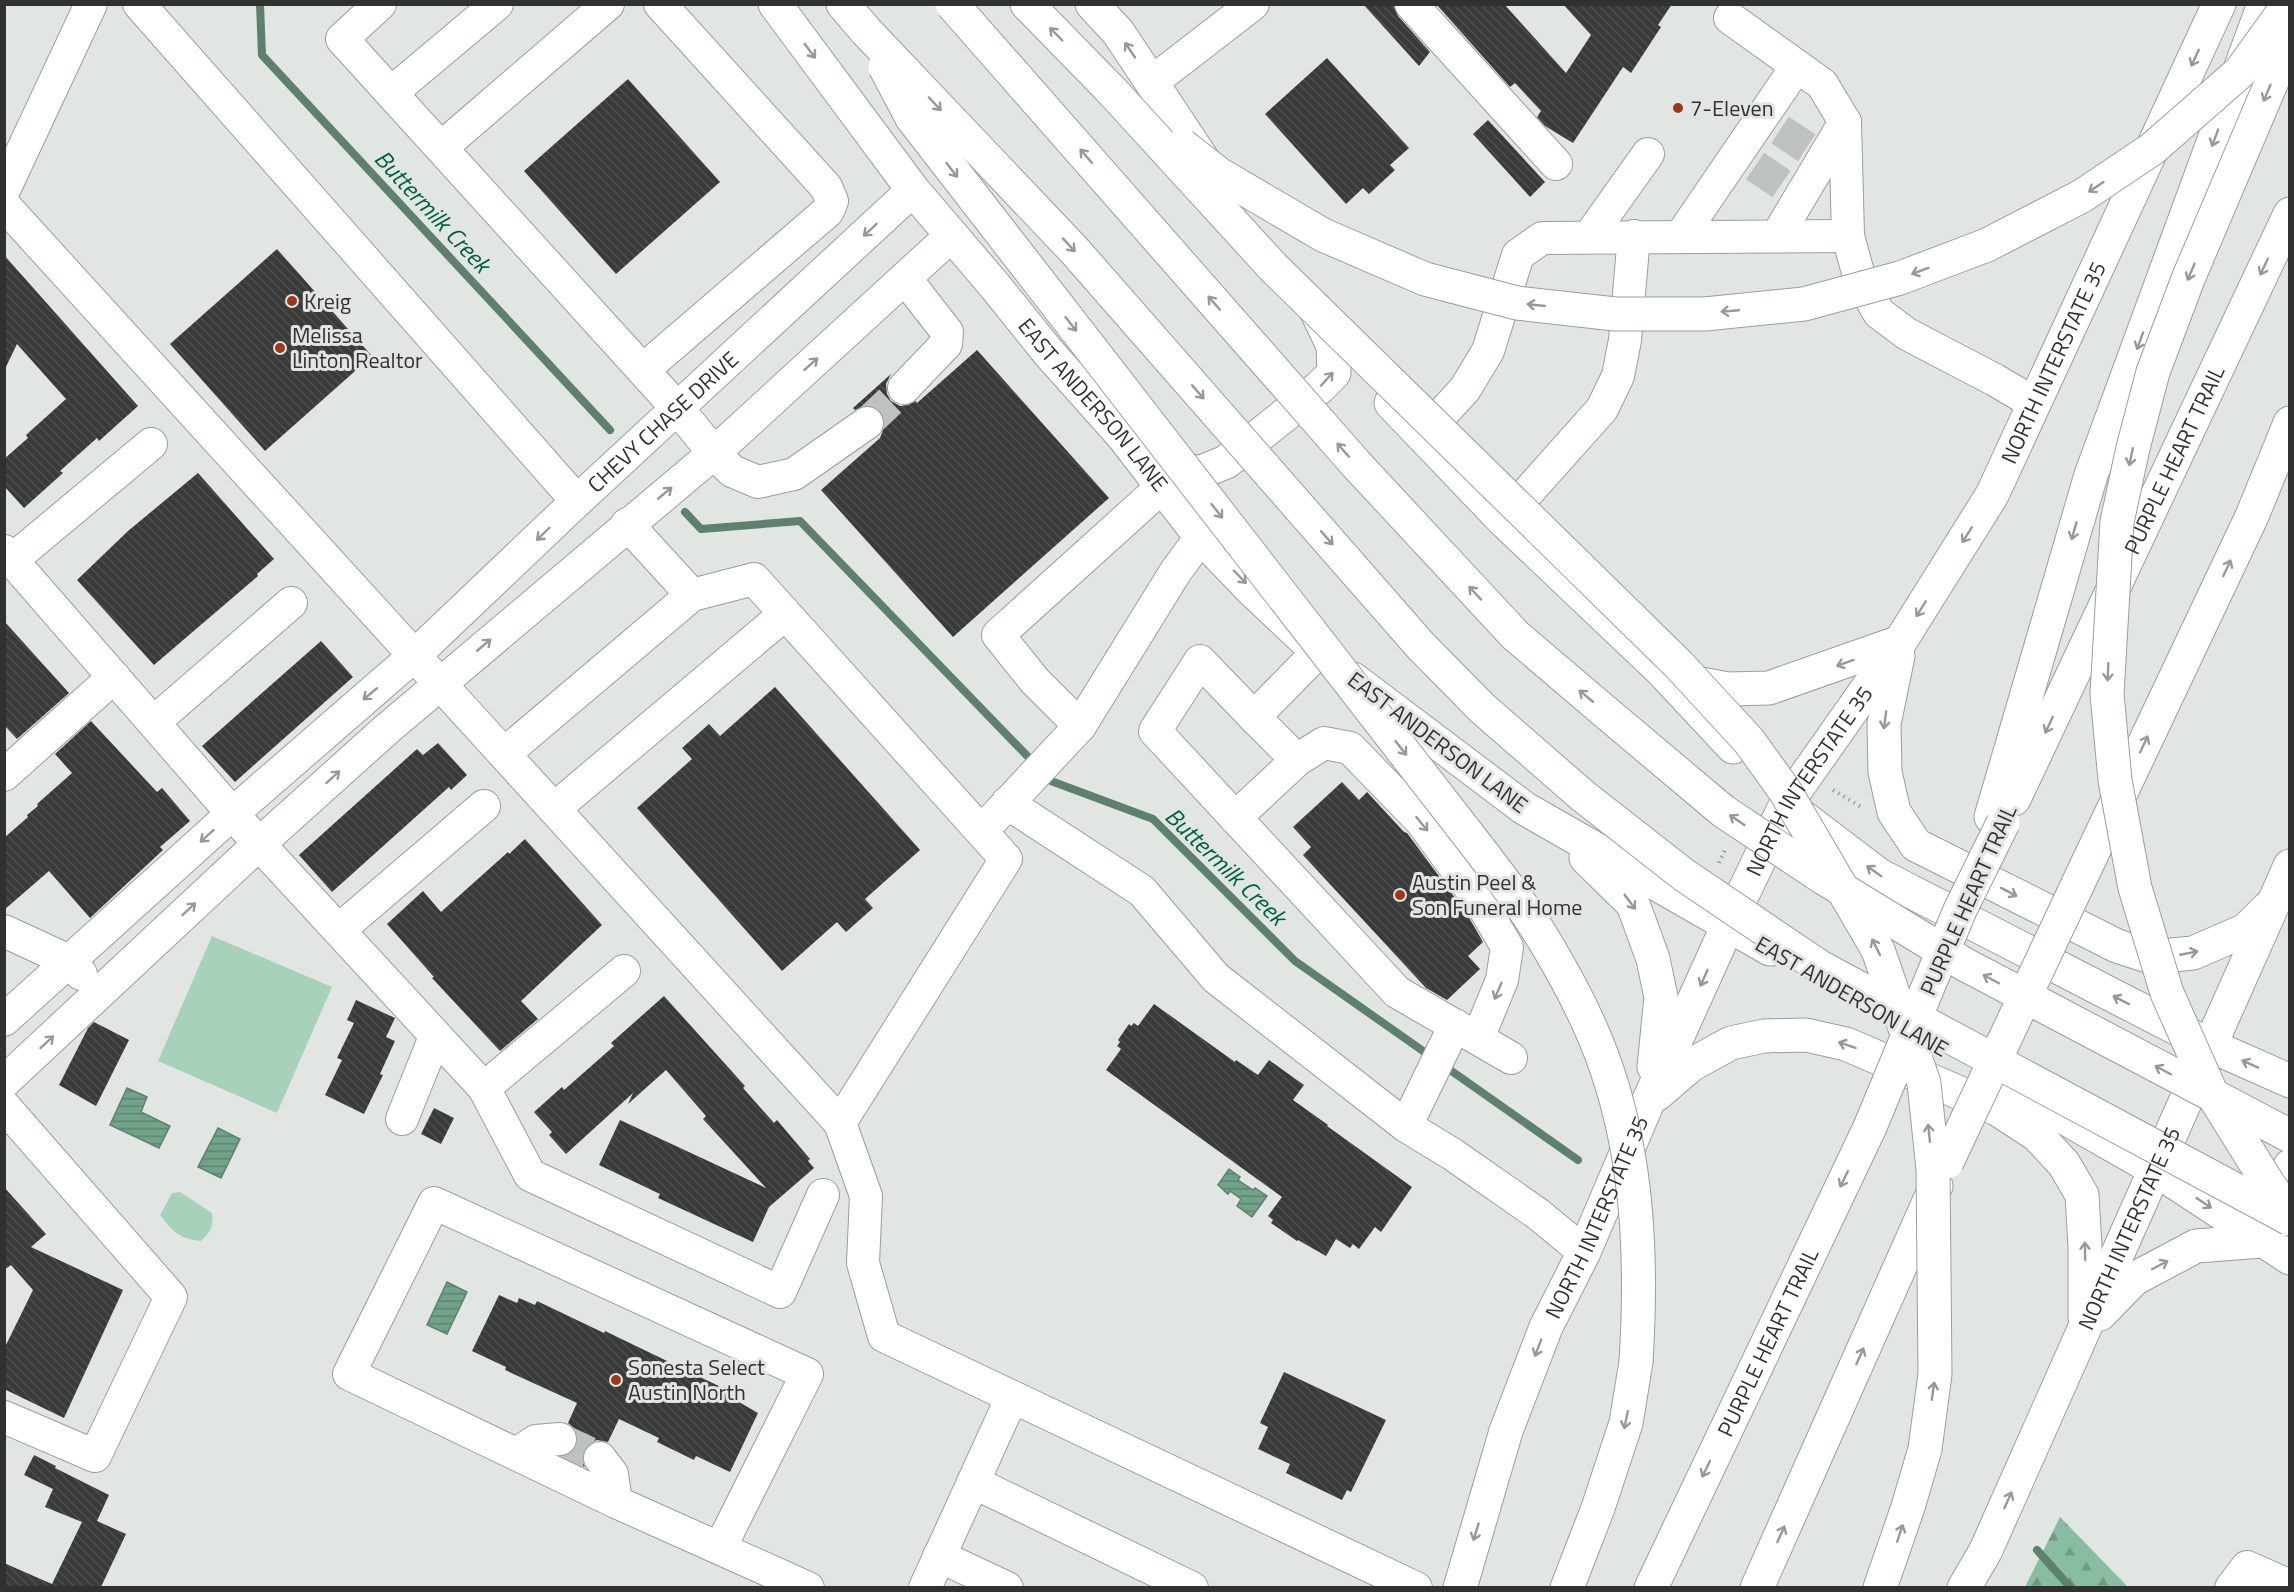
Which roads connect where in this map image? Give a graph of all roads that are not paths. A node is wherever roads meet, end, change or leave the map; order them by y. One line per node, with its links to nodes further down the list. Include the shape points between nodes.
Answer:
1 (90, 4): 28 (street)
2 (139, 4): 52 (street)
3 (380, 4): 23 (street, via 342,39)
4 (497, 4): 23 (street)
5 (608, 4): 25 (street)
6 (660, 4): 40 (street, via 825,187 832,201 828,211)
7 (775, 4): 29 (main road, EAST ANDERSON LANE, one-way to 29)
8 (843, 4): 18 (main road)
9 (952, 4): 104 (main road, one-way to 9, bridge, via 1964,964 1822,877 1723,811 1594,702 1515,635 1356,464)
10 (1026, 4): 22 (main road, one-way to 10)
11 (1092, 4): 21 (main road, one-way to 11, via 1118,32)
12 (1253, 4): 21 (street)
13 (1411, 4): 27 (street)
14 (2219, 4): 42 (main road, NORTH INTERSTATE 35, one-way to 42)
15 (2264, 4): 80 (main road, one-way to 80, via 2091,475)
16 (2289, 4): 22 (main road, one-way to 22, bridge, via 2240,72 2152,149 2082,196 1987,245 1900,278 1804,304 1705,314 1615,314 1517,303 1425,279 1323,235 1219,174)
17 (1730, 18): 20 (street)
18 (866, 31): 109 (main road, one-way to 109, bridge, via 1074,250 1420,645 1482,708 1583,796 1684,875 1820,967); 129 (main road, one-way to 129, bridge, via 912,118 1533,922 1575,995 1600,1050 1618,1104 1635,1194 1640,1299 1636,1362 1626,1423)
19 (2289, 39): 108 (main road, one-way to 108, bridge, via 2153,372 2117,522 2108,694 2115,780 2135,888 2167,993 2210,1090)
20 (1797, 66): 24 (street, via 1822,84); 34 (street, via 1771,124 1746,160)
21 (1152, 82): 39 (main road, via 1249,229)
22 (1112, 91): 132 (main road, one-way to 22, bridge, via 1925,1449 1935,1374 1933,1169 1924,1083 1878,950 1785,791 1749,741 1679,665 1273,267)
23 (391, 93): 25 (street)
24 (1845, 122): 35 (street, via 1795,193); 36 (street)
25 (442, 147): 40 (street)
26 (1648, 154): 37 (street)
27 (1556, 164)
28 (4, 190)
29 (913, 190): 32 (main road, EAST ANDERSON LANE); 43 (street, CHEVY CHASE DRIVE, one-way to 43)
30 (4, 204): 63 (street)
31 (2289, 214): 80 (main road, PURPLE HEART TRAIL, one-way to 80)
32 (952, 235): 38 (street); 46 (main road, EAST ANDERSON LANE)
33 (1634, 236): 34 (street); 37 (street); 54 (street, via 1618,376 1602,409)
34 (1681, 236): 35 (street)
35 (1777, 236): 36 (street)
36 (1848, 236): 42 (street, via 1860,280 1879,312 1907,334)
37 (1589, 237): 47 (street, via 1542,238 1518,255 1488,351 1465,389)
38 (905, 278): 41 (street, via 947,332 946,344); 50 (street, one-way to 38)
39 (1309, 297): 46 (main road, one-way to 39, via 1166,464 1199,473 1226,462 1334,373 1333,346); 47 (main road, via 1369,381)
40 (643, 370): 43 (street)
41 (904, 388)
42 (2034, 403): 61 (main road, NORTH INTERSTATE 35, one-way to 61, via 1992,495)
43 (678, 409): 50 (street); 52 (street, CHEVY CHASE DRIVE)
44 (867, 423): 50 (street, via 794,474 758,482 732,471)
45 (2289, 423): 53 (main road)
46 (1122, 435): 51 (main road, EAST ANDERSON LANE)
47 (1422, 436): 54 (main road)
48 (150, 444): 57 (street)
49 (2289, 451): 53 (main road)
50 (714, 453): 55 (street, one-way to 50)
51 (1162, 487): 56 (main road, EAST ANDERSON LANE); 69 (street, via 998,634 1035,681)
52 (577, 501): 63 (street, CHEVY CHASE DRIVE, one-way to 63)
53 (2252, 516): 131 (main road, one-way to 53, bridge, via 1947,1162)
54 (1503, 520): 64 (main road)
55 (627, 524): 58 (street); 66 (street, one-way to 55)
56 (1201, 537): 62 (main road, EAST ANDERSON LANE, one-way to 62); 69 (street)
57 (8, 556): 65 (street)
58 (692, 595): 60 (street, via 754,579); 70 (street)
59 (291, 603): 68 (street)
60 (785, 614): 76 (street); 81 (street)
61 (1900, 642): 64 (main road, one-way to 64, via 1769,688 1728,689); 74 (main road, NORTH INTERSTATE 35); 84 (main road, one-way to 84, via 1884,724 1885,772 1894,812 1916,845 2116,946 2151,957 2193,954 2246,930)
62 (1318, 652): 67 (street); 77 (main road, EAST ANDERSON LANE)
63 (414, 656): 66 (street); 78 (street, CHEVY CHASE DRIVE, one-way to 78)
64 (1661, 670): 74 (main road)
65 (114, 677): 68 (street); 72 (street)
66 (439, 683): 70 (street); 82 (street, one-way to 66)
67 (1254, 717): 71 (street); 79 (street, via 1200,661 1155,731)
68 (154, 722): 78 (street)
69 (1080, 726): 73 (street)
70 (504, 754): 76 (street)
71 (1297, 760): 79 (street); 93 (street, one-way to 93, via 1324,743 1350,748 1421,821 1482,904 1507,946 1502,980)
72 (4, 775)
73 (1014, 796): 81 (street); 103 (street, via 1142,891 1216,978)
74 (1786, 804): 85 (main road, NORTH INTERSTATE 35); 94 (main road, one-way to 74, via 1879,875)
75 (484, 806): 86 (street)
76 (554, 808): 102 (street)
77 (1524, 808): 85 (main road, EAST ANDERSON LANE); 99 (main road, one-way to 99, via 1591,862 1634,904 1661,997)
78 (233, 813): 82 (street); 88 (street, CHEVY CHASE DRIVE, one-way to 88)
79 (1235, 818): 93 (street, via 1397,992)
80 (1997, 820): 130 (main road, PURPLE HEART TRAIL, one-way to 130, bridge, via 1870,1127)
81 (982, 832): 102 (street, via 1006,859)
82 (258, 844): 86 (street); 90 (street, one-way to 82)
83 (2289, 866): 84 (main road, NORTH INTERSTATE 35)
84 (2274, 903): 94 (main road, NORTH INTERSTATE 35)
85 (1728, 925): 99 (main road, NORTH INTERSTATE 35, one-way to 99); 106 (main road, EAST ANDERSON LANE)
86 (339, 930): 92 (street)
87 (4, 931): 88 (street)
88 (69, 961): 90 (street); 91 (street, CHEVY CHASE DRIVE)
89 (624, 971): 98 (street)
90 (98, 994): 96 (street, one-way to 90)
91 (4, 1020)
92 (435, 1036): 98 (street); 101 (street)
93 (1459, 1036): 95 (street); 103 (street)
94 (2211, 1046): 97 (main road, one-way to 94); 106 (main road, NORTH INTERSTATE 35)
95 (1511, 1058)
96 (4, 1082)
97 (2289, 1082)
98 (484, 1088): 107 (street, via 530,1175 780,1292)
99 (1648, 1102): 111 (main road, NORTH INTERSTATE 35); 112 (main road, one-way to 99, via 2082,1195 2064,1164 2037,1135 1997,1109 1846,1044 1806,1035 1764,1036 1731,1043 1691,1065)
100 (4, 1106): 114 (street, via 171,1297 95,1456)
101 (402, 1119)
102 (840, 1123): 113 (street, via 866,1196 863,1263 884,1336)
103 (1406, 1126): 111 (street, via 1528,1207)
104 (2289, 1136)
105 (2289, 1166): 110 (main road, via 2273,1198)
106 (2156, 1170): 110 (main road, EAST ANDERSON LANE, one-way to 110); 112 (main road, NORTH INTERSTATE 35)
107 (823, 1195)
108 (2289, 1213)
109 (2289, 1218)
110 (2280, 1248): 112 (main road, one-way to 110, via 2134,1279 2196,1246)
111 (1584, 1252): 128 (main road, NORTH INTERSTATE 35, one-way to 128, via 1546,1327 1506,1431)
112 (2085, 1330): 133 (main road, NORTH INTERSTATE 35, one-way to 112, via 1986,1550)
113 (1012, 1397): 118 (street); 127 (street)
114 (4, 1417)
115 (560, 1439): 116 (street, via 536,1441)
116 (516, 1454): 119 (street); 120 (street, via 349,1374 434,1203 807,1374)
117 (600, 1458): 119 (street, via 612,1474)
118 (973, 1482): 121 (street); 126 (street)
119 (616, 1502): 120 (street)
120 (720, 1548): 123 (street)
121 (939, 1556): 124 (street); 125 (street)
122 (2289, 1586): 134 (street, via 2247,1567)
123 (807, 1587)
124 (925, 1587)
125 (1007, 1587)
126 (1192, 1587)
127 (1416, 1587)
128 (1460, 1587)
129 (1567, 1587)
130 (1651, 1587)
131 (1757, 1587)
132 (1880, 1587)
133 (1964, 1587)
134 (2231, 1587)

